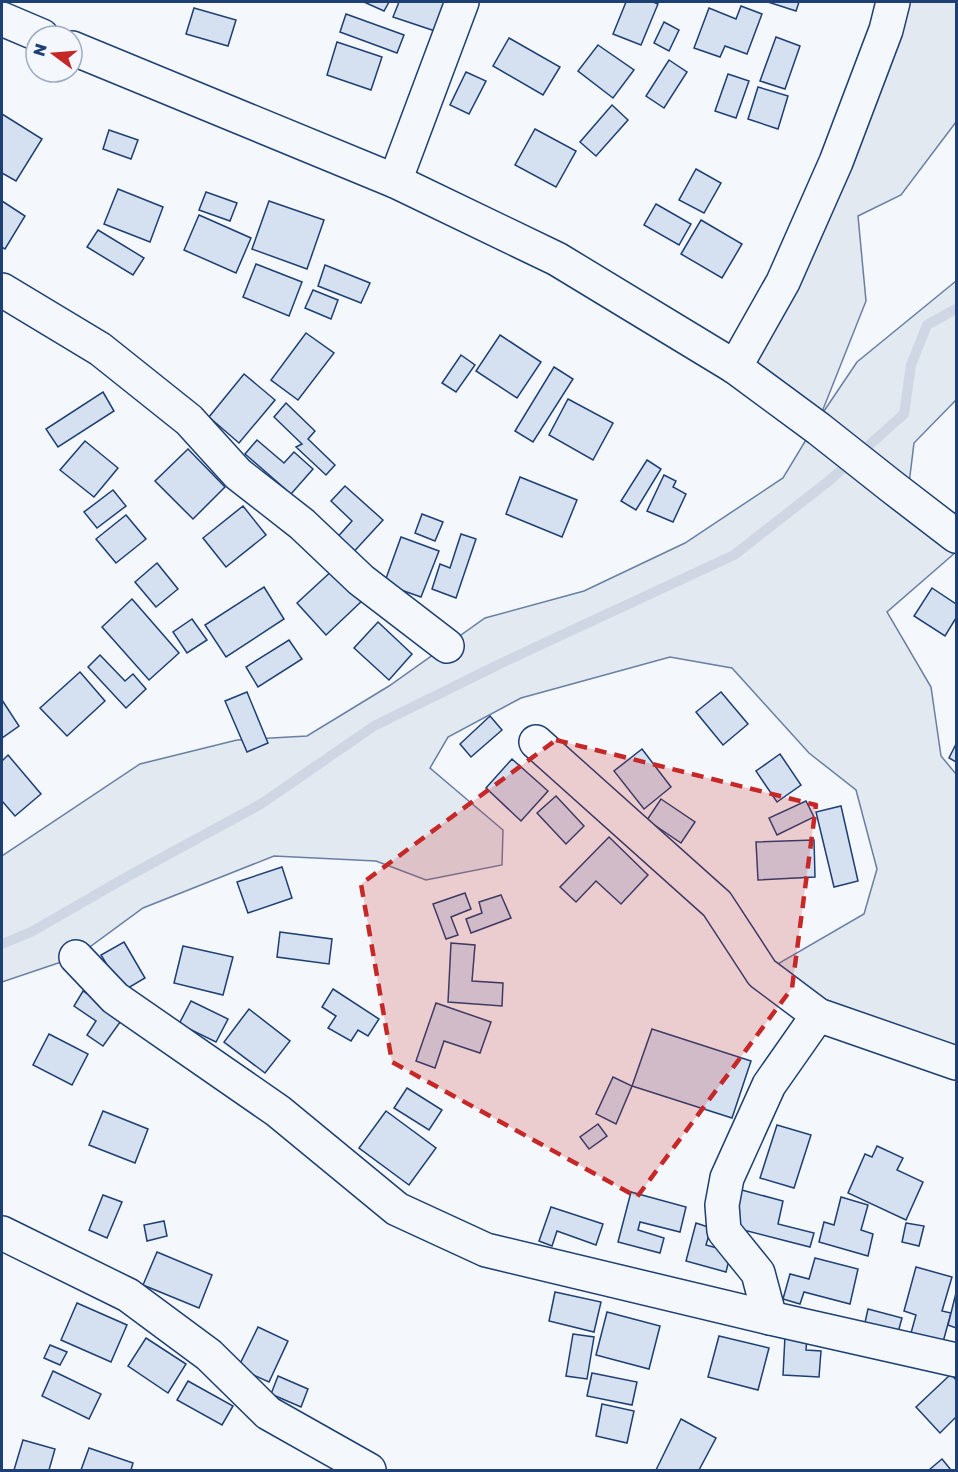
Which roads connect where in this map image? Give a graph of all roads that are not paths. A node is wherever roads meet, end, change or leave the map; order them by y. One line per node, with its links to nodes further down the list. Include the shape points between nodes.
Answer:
1 (462, 2): 6 (street)
2 (893, 2): 8 (street, via 831,173 783,282)
3 (2, 19): 4 (street)
4 (24, 28)
5 (84, 53): 6 (street)
6 (394, 181): 8 (street, via 557,259)
7 (2, 290): 10 (street, via 100,349 189,420 238,474 302,524 361,580)
8 (735, 367): 9 (street)
9 (957, 536)
10 (447, 646)
11 (536, 742): 13 (street, via 717,904 762,973)
12 (76, 957): 16 (street, via 115,998 278,1111 397,1209 486,1250)
13 (818, 1015): 14 (street); 16 (street, via 769,1085 727,1178 722,1205 724,1231 758,1273)
14 (957, 1063)
15 (2, 1233): 18 (street, via 128,1295 209,1354 268,1413)
16 (770, 1318): 17 (street)
17 (957, 1360)
18 (369, 1470)

